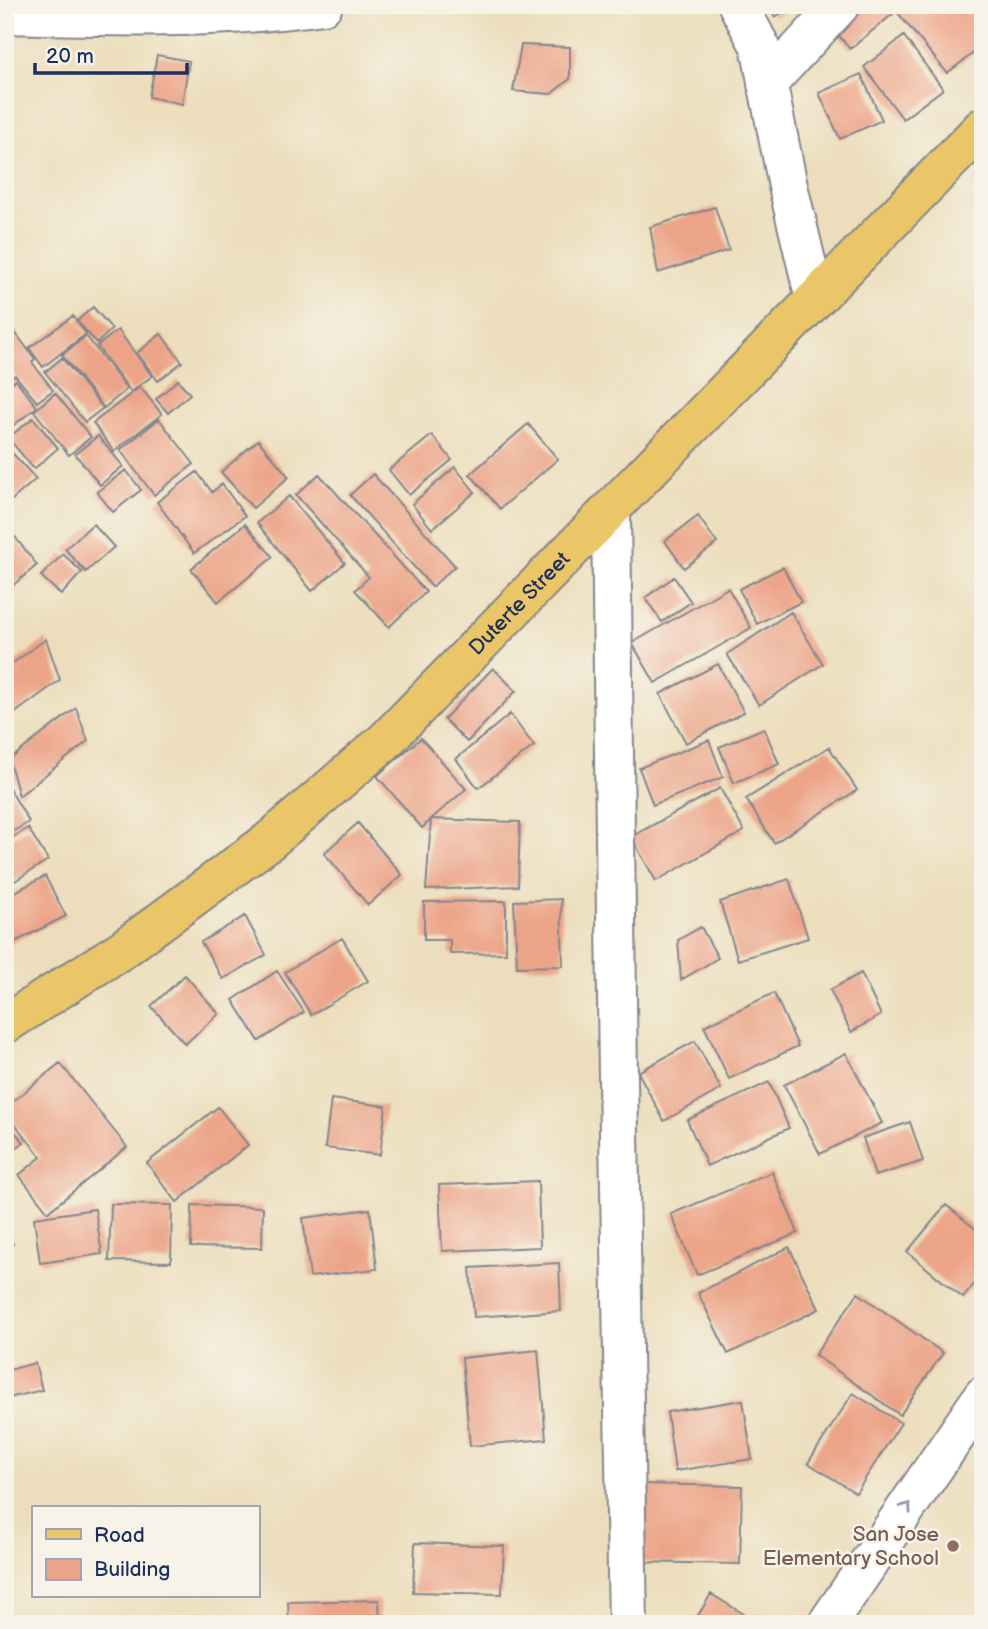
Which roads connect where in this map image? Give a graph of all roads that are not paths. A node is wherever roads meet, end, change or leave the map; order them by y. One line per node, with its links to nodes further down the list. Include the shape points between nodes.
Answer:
1 (323, 5): 4 (street, via 291,10)
2 (738, 5): 6 (street, via 760,46)
3 (841, 5): 6 (street)
4 (148, 12): 5 (street)
5 (5, 14)
6 (766, 83): 8 (street)
7 (983, 127): 8 (main road, Duterte Street)
8 (815, 299): 9 (main road, Duterte Street)
9 (611, 510): 10 (main road, Duterte Street, via 386,741 268,842 123,949); 12 (street)
10 (5, 1024)
11 (983, 1396): 13 (street, one-way to 11)
12 (628, 1624)
13 (827, 1624)

